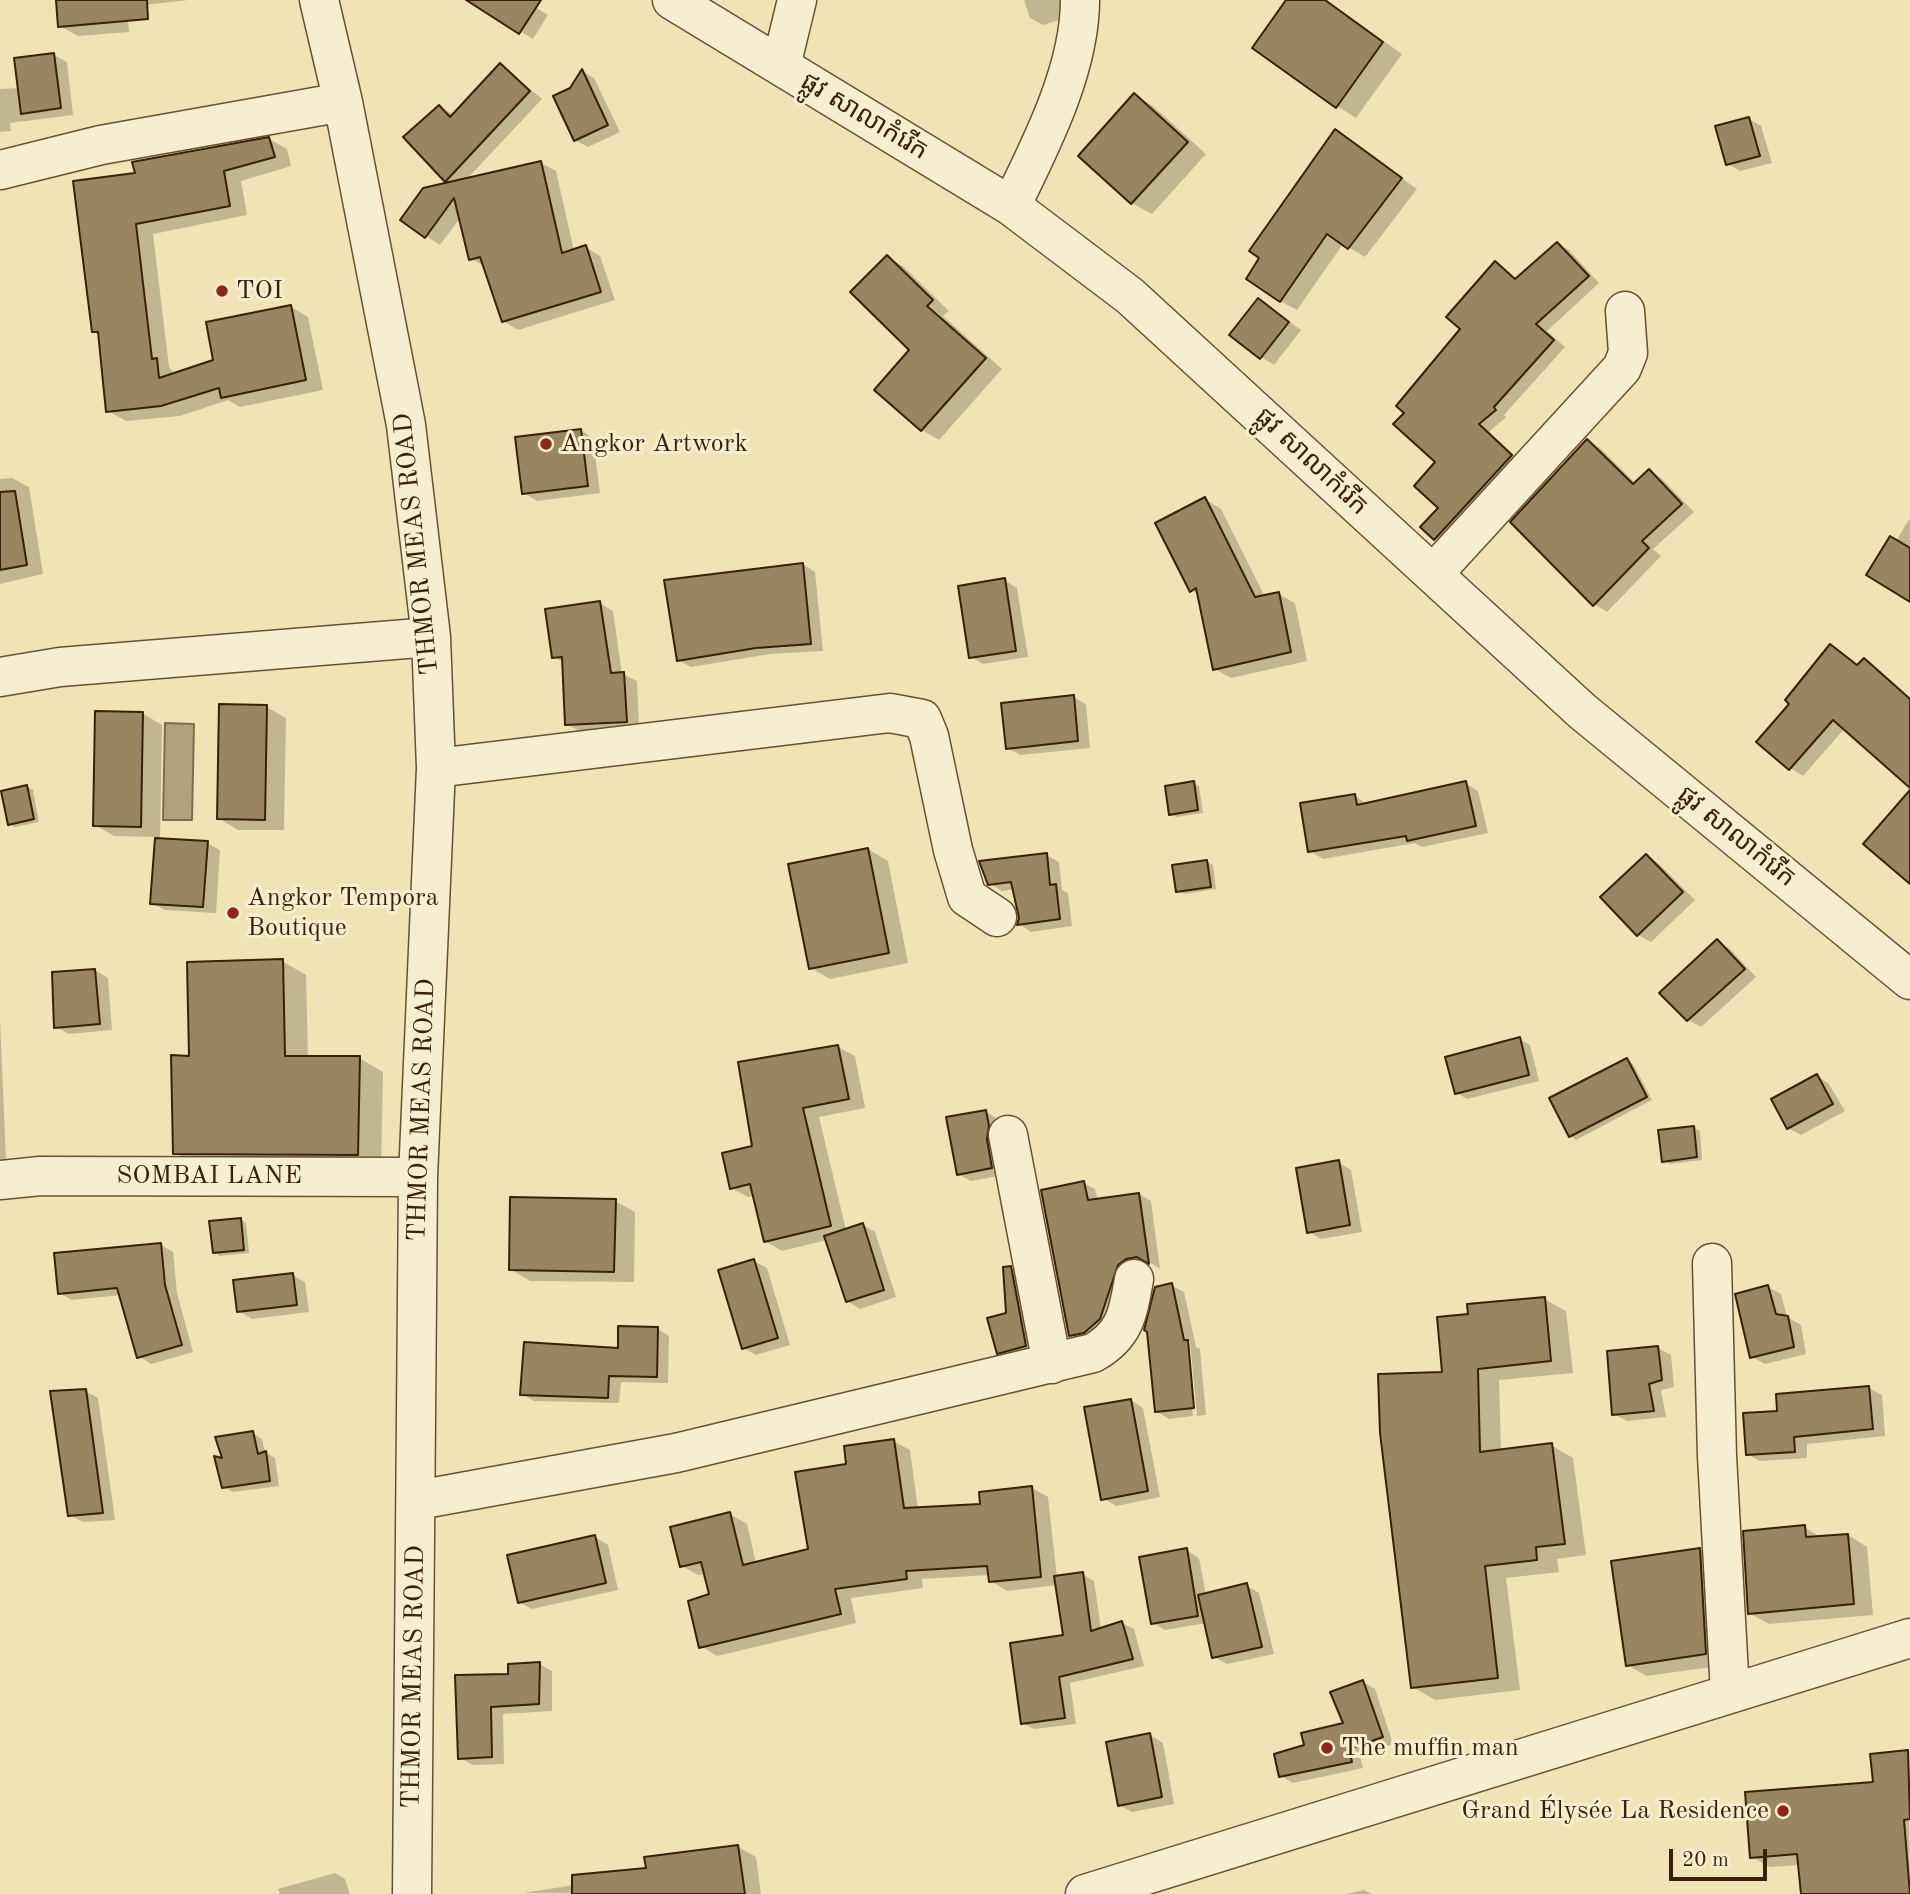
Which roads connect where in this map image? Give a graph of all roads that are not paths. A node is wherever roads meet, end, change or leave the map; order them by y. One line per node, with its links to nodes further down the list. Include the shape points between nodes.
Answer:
1 (319, 0): 6 (street, THMOR MEAS ROAD)
2 (672, 0): 5 (street, ផ្លូវ សាលាកំរើក)
3 (797, 0): 5 (street)
4 (1080, 0): 8 (street, via 1073,51 1046,135)
5 (781, 66): 8 (street, ផ្លូវ សាលាកំរើក)
6 (343, 102): 7 (street, via 101,145); 11 (street, THMOR MEAS ROAD, via 406,425)
7 (0, 170)
8 (1011, 206): 10 (street, ផ្លូវ សាលាកំរើក, via 1130,296)
9 (1625, 311): 10 (street, via 1628,353 1622,368)
10 (1433, 574): 15 (street, ផ្លូវ សាលាកំរើក, via 1582,711)
11 (431, 637): 12 (street, via 60,667); 13 (street, THMOR MEAS ROAD)
12 (0, 677)
13 (436, 768): 14 (street, via 910,714 922,719 929,736 967,897); 17 (street, THMOR MEAS ROAD)
14 (997, 917)
15 (1910, 979)
16 (1008, 1135): 21 (street)
17 (389, 1176): 18 (street, SOMBAI LANE, via 40,1176); 22 (street, THMOR MEAS ROAD)
18 (0, 1180)
19 (1712, 1263): 24 (street)
20 (1134, 1279): 21 (street, via 1120,1332 1093,1353)
21 (1052, 1364): 22 (street, via 676,1453)
22 (418, 1500): 25 (street, THMOR MEAS ROAD, via 412,1634)
23 (1910, 1638): 24 (street)
24 (1730, 1693): 26 (street)
25 (412, 1894)
26 (1085, 1894)

